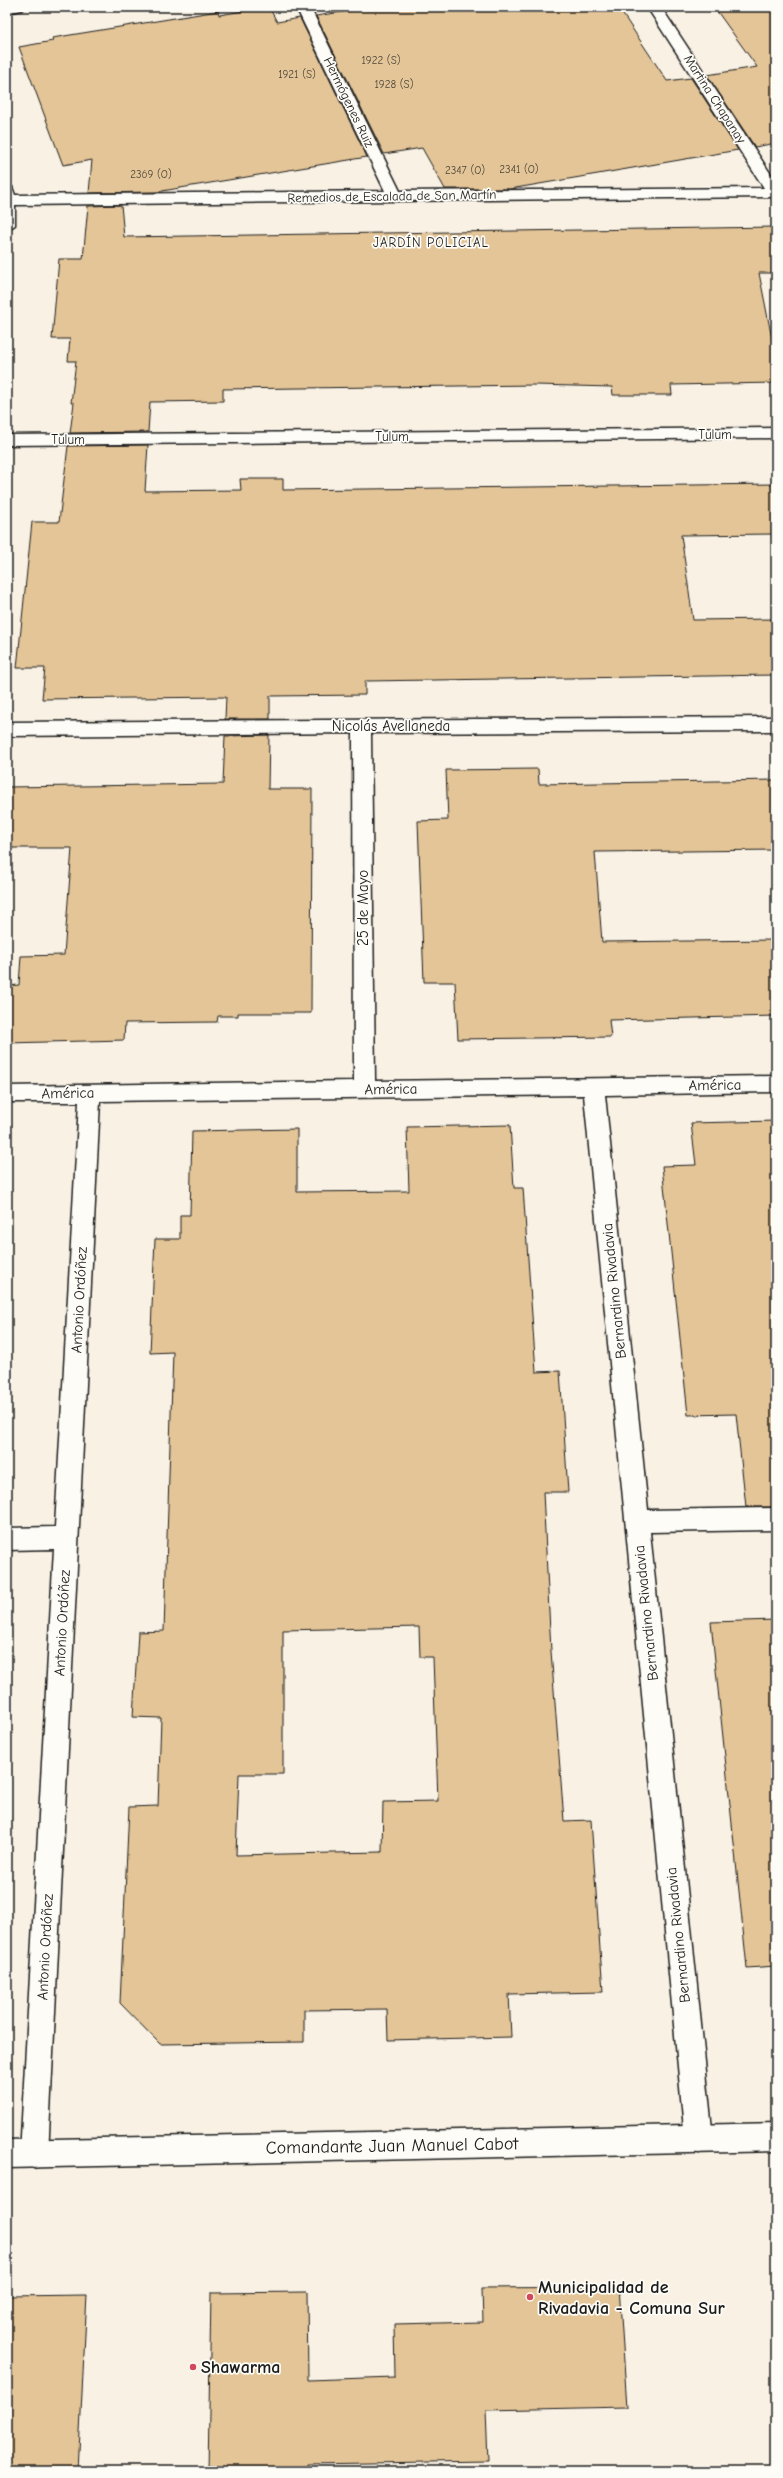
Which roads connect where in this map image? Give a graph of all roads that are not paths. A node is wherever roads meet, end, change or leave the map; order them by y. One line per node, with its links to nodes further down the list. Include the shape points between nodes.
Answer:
1 (17, 7): 4 (street)
2 (303, 7): 7 (street, Hermógenes Ruiz)
3 (654, 7): 5 (street, Martina Chapanay)
4 (7, 8)
5 (776, 192): 7 (street, Remedios de Escalada de San Martín)
6 (7, 195): 7 (street, Remedios de Escalada de San Martín); 8 (street)
7 (395, 196)
8 (7, 225)
9 (776, 433): 10 (street, Tulum)
10 (7, 440)
11 (776, 724): 12 (street, Nicolás Avellaneda)
12 (362, 726): 13 (street, Nicolás Avellaneda); 16 (street, 25 de Mayo)
13 (7, 729)
14 (776, 1084): 15 (street, América)
15 (594, 1087): 16 (street, América); 20 (street, Bernardino Rivadavia)
16 (365, 1089): 17 (street, América)
17 (90, 1093): 18 (street, América); 21 (street, Antonio Ordóñez)
18 (7, 1094)
19 (776, 1519): 20 (street)
20 (637, 1521): 24 (street, Bernardino Rivadavia)
21 (66, 1538): 22 (street); 26 (street, Antonio Ordóñez)
22 (7, 1539)
23 (776, 2137): 24 (street, Comandante Juan Manuel Cabot)
24 (699, 2139): 26 (street, Comandante Juan Manuel Cabot)
25 (7, 2154): 26 (street, Comandante Juan Manuel Cabot)
26 (34, 2154)

